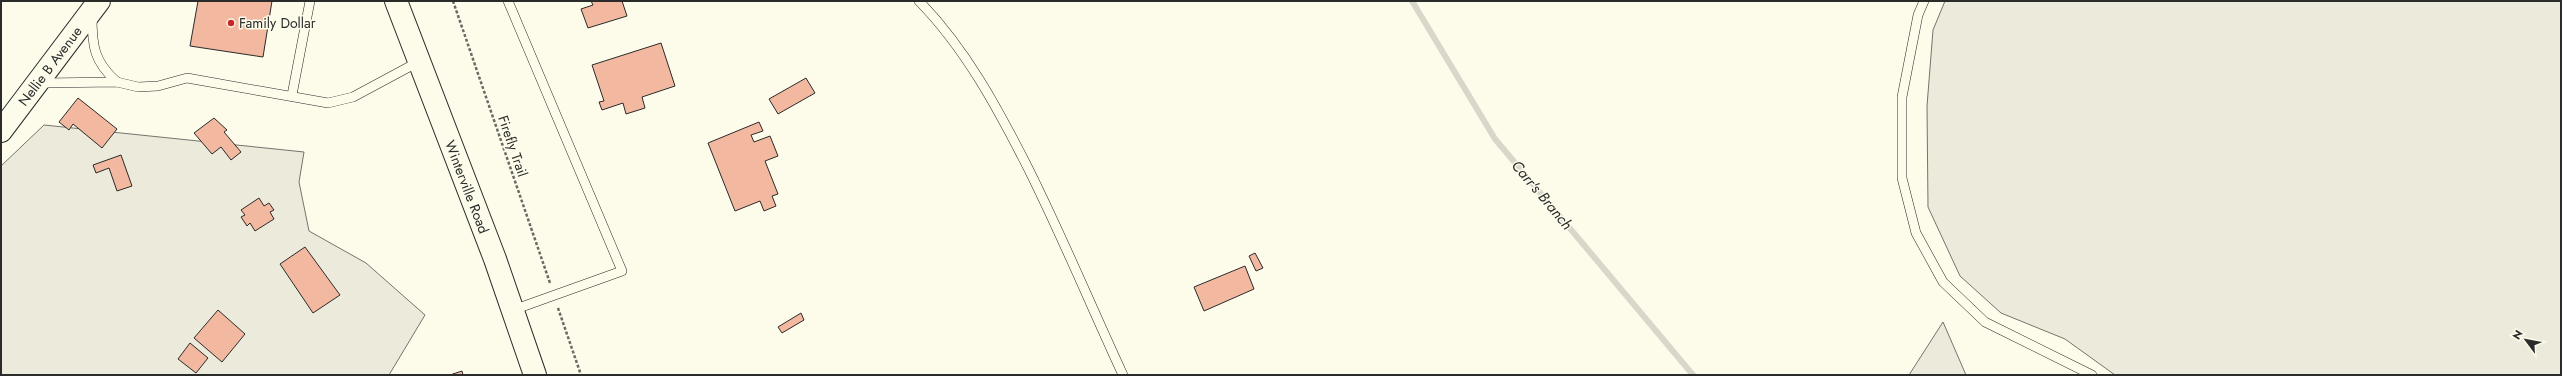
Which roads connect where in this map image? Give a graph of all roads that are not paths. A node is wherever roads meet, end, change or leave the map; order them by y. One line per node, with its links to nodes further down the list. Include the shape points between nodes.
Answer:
1 (310, 1): 10 (lane)
2 (396, 1): 7 (street, Winterville Road)
3 (508, 1): 12 (lane, via 622,271)
4 (919, 1): 14 (lane, via 938,20 997,106 1054,221)
5 (1924, 1): 15 (lane, via 1918,15 1902,97 1902,178 1916,233 1943,282 1986,322)
6 (96, 6): 8 (lane, via 92,44 106,72); 9 (street, Nellie B Avenue)
7 (420, 61): 10 (lane, via 353,97 328,103); 12 (street, Winterville Road)
8 (117, 82): 9 (lane); 10 (lane, via 138,87 158,86 187,78)
9 (38, 83): 11 (street, Nellie B Avenue)
10 (292, 94)
11 (2, 127)
12 (513, 310): 13 (street, Winterville Road)
13 (535, 375)
14 (1123, 375)
15 (2092, 375)

